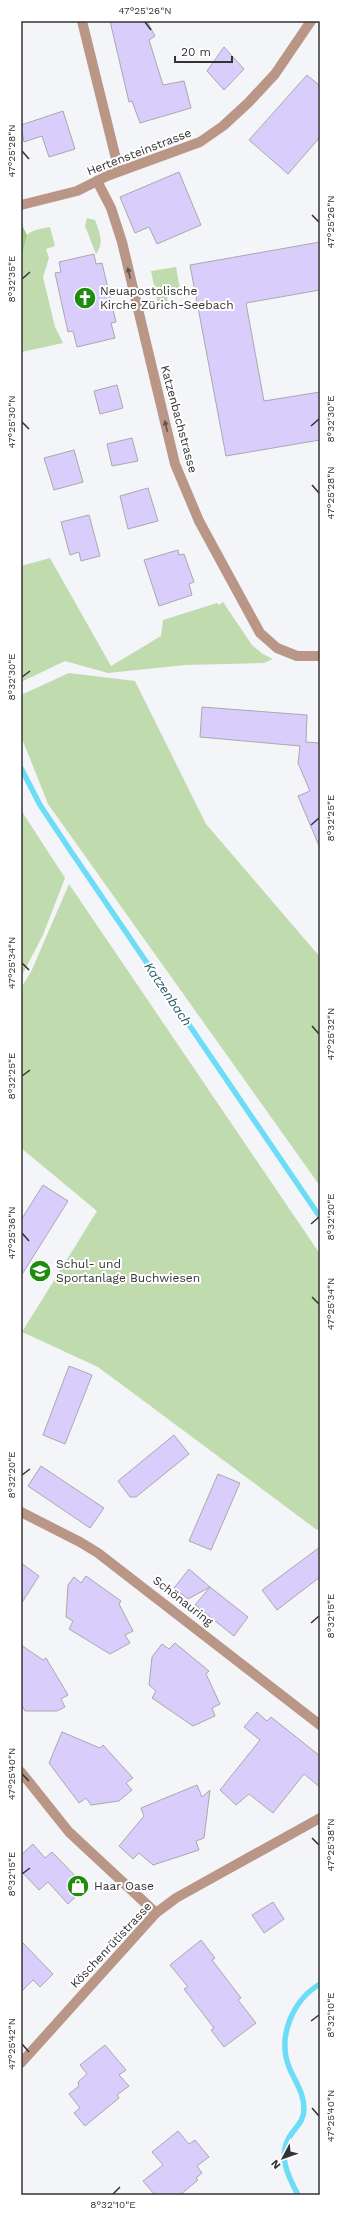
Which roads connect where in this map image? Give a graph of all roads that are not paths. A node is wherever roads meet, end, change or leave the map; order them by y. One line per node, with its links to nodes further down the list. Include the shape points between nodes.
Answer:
1 (82, 21): 3 (street)
2 (311, 21): 3 (street, Hertensteinstrasse, via 275,74 223,126 200,142)
3 (119, 171): 4 (street, Hertensteinstrasse)
4 (97, 181): 5 (street, Hertensteinstrasse, via 77,191); 6 (street, Katzenbachstrasse, one-way to 4, via 297,656 277,648 260,633 199,521 175,464 122,242 111,208)
5 (25, 204)
6 (320, 656)
7 (21, 1512): 8 (street, Schönauring, via 98,1553)
8 (320, 1725)
9 (21, 1772): 11 (street, via 69,1832)
10 (320, 1818): 11 (street, Köschenrütistrasse, via 176,1898)
11 (156, 1913): 12 (street, Köschenrütistrasse)
12 (21, 2063)

